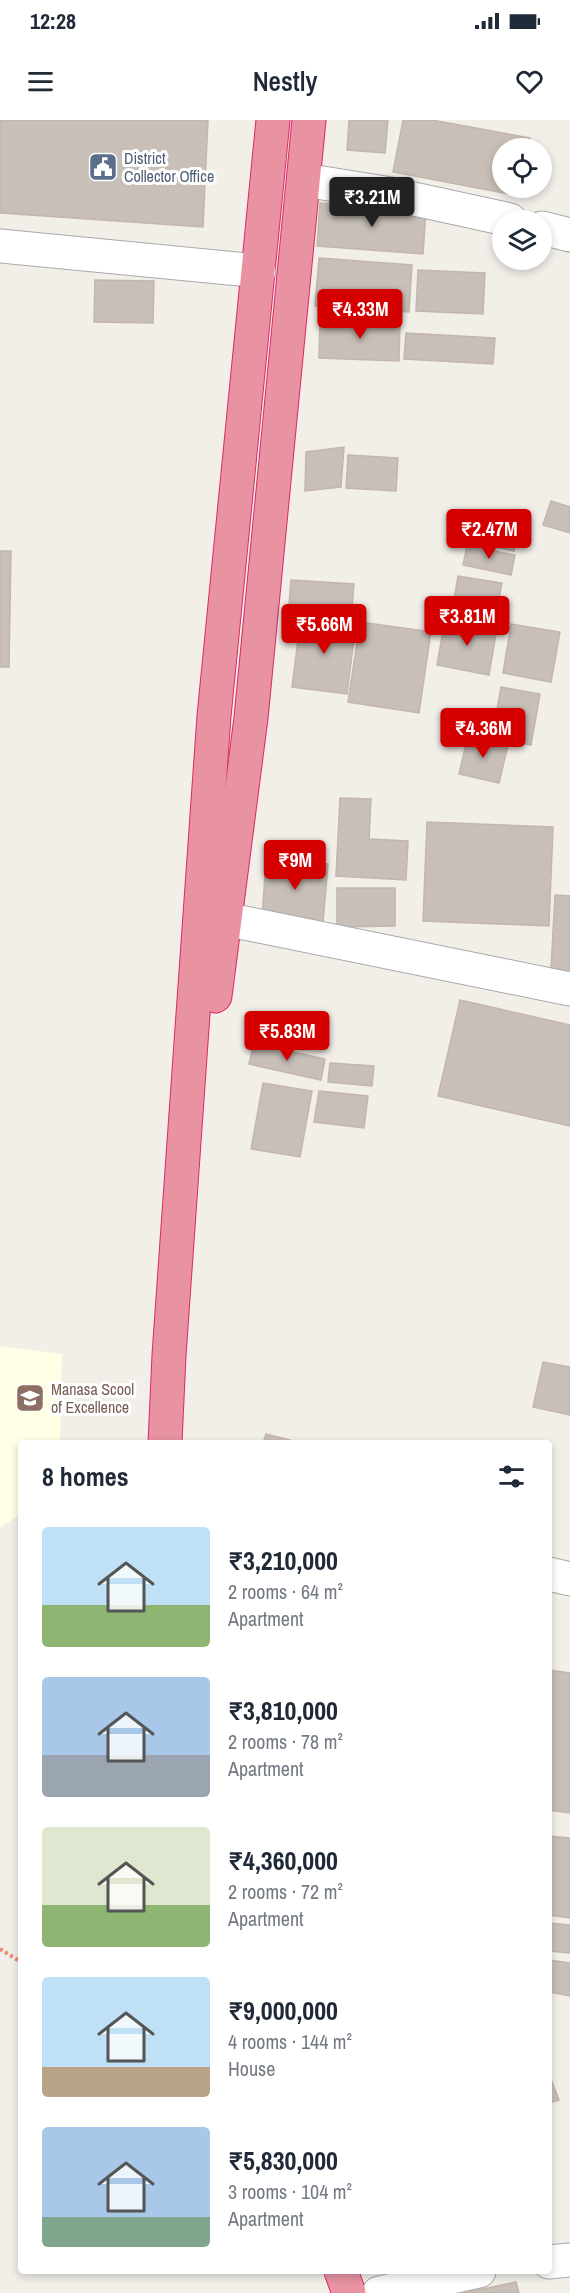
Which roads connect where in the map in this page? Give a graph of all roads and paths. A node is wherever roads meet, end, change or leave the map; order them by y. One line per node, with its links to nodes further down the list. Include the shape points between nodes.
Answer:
1 (273, 120): 8 (highway)
2 (309, 120): 3 (highway)
3 (304, 180): 4 (street); 9 (highway, via 251,718)
4 (492, 216)
5 (552, 230): 6 (street)
6 (570, 235)
7 (0, 246): 8 (street)
8 (259, 271): 11 (highway, via 214,716)
9 (225, 919): 10 (street); 11 (highway)
10 (570, 989)
11 (169, 1354): 12 (highway)
12 (165, 1440)
13 (552, 1575): 14 (street)
14 (570, 1580)
15 (0, 1949): 16 (path)
16 (18, 1960)
17 (570, 2260): 18 (street)
18 (552, 2262)
19 (342, 2274): 21 (highway)
20 (465, 2274): 22 (street)
21 (349, 2293)
22 (379, 2293)

